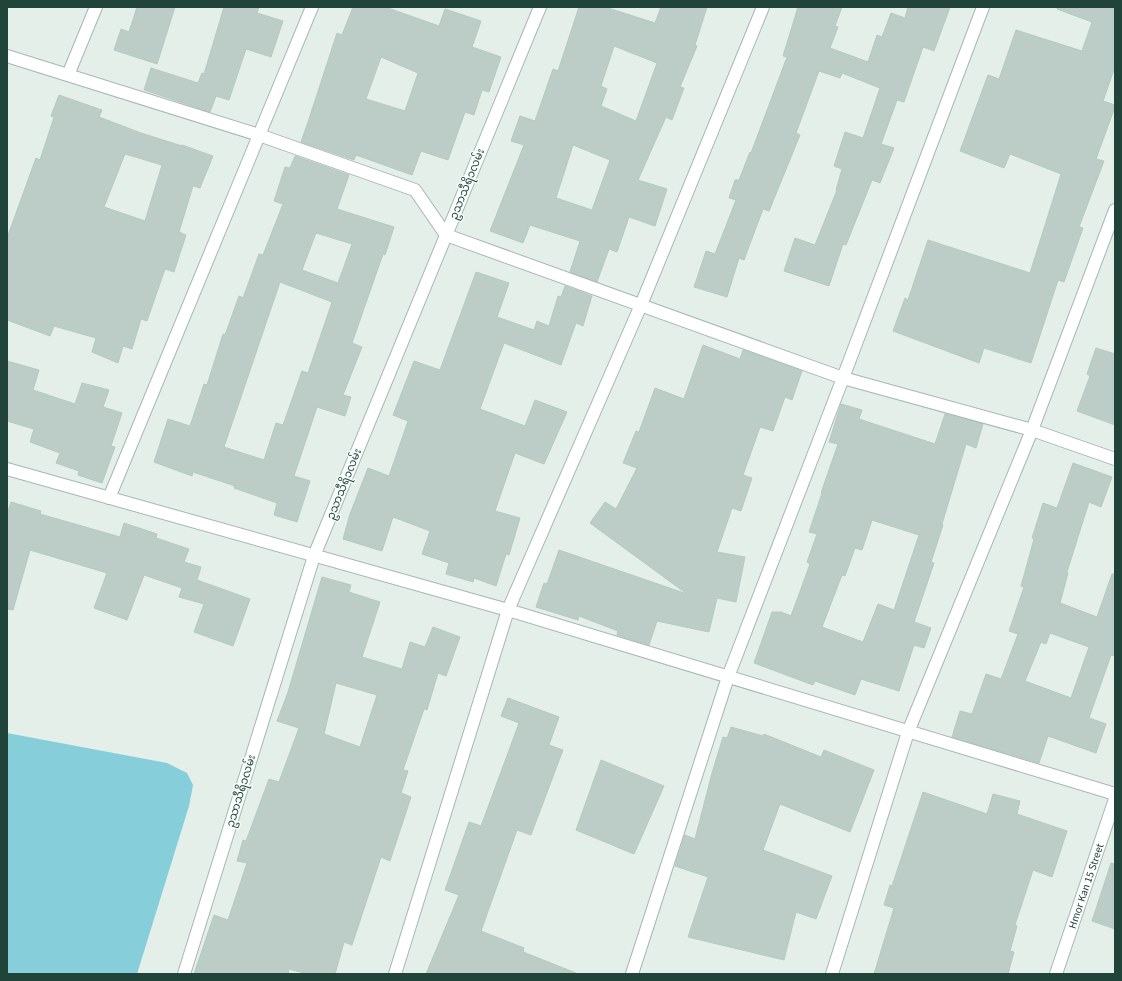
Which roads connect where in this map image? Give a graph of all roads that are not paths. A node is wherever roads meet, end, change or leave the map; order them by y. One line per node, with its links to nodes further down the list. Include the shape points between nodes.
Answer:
1 (96, 7): 7 (street)
2 (312, 7): 8 (street)
3 (540, 7): 10 (street, ဥသာသီရိ၁လမ်း)
4 (763, 7): 11 (street)
5 (983, 7): 12 (street)
6 (7, 56): 7 (street)
7 (68, 75): 8 (street)
8 (259, 135): 10 (street, via 415,190); 16 (street)
9 (1115, 210): 13 (street)
10 (446, 235): 11 (street); 17 (street, ဥသာသီရိ၁လမ်း)
11 (641, 305): 12 (street); 18 (street)
12 (843, 378): 13 (street); 19 (street)
13 (1032, 430): 14 (street); 20 (street)
14 (1115, 459)
15 (7, 469): 16 (street)
16 (110, 498): 17 (street)
17 (314, 556): 18 (street); 23 (street, ဥသာသီရိ၁လမ်း)
18 (508, 610): 19 (street); 24 (street)
19 (728, 677): 20 (street); 25 (street)
20 (908, 732): 21 (street); 26 (street)
21 (1115, 794)
22 (1115, 799): 27 (street, Hmor Kan 15 Street)
23 (184, 974)
24 (395, 974)
25 (632, 974)
26 (832, 974)
27 (1056, 974)

